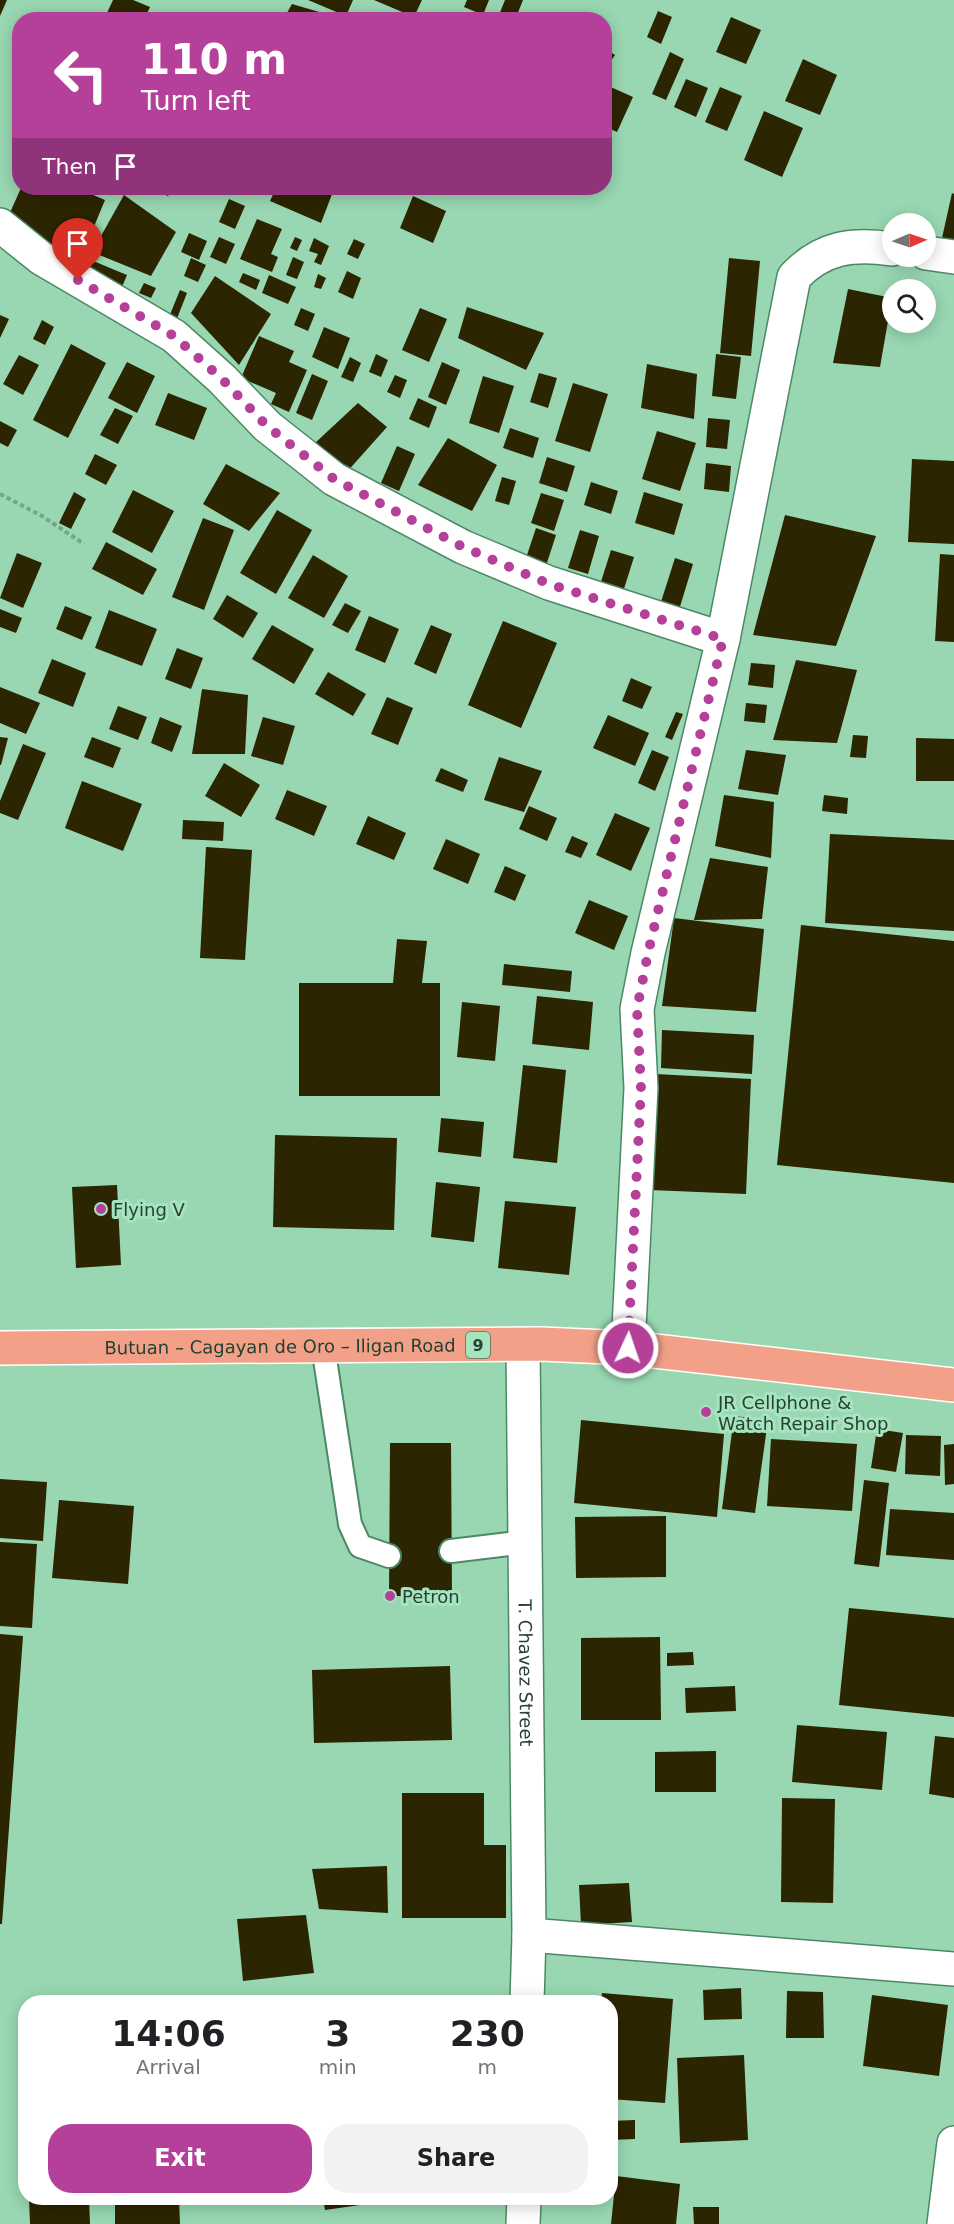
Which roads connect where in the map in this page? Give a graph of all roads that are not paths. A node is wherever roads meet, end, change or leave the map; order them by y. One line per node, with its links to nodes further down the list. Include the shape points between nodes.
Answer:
1 (0, 225): 5 (street, via 41,258 174,336 267,426 334,479 463,547 549,584)
2 (882, 248): 5 (street, via 848,246 828,252 805,265 794,277)
3 (936, 255): 4 (street)
4 (954, 258)
5 (723, 639): 9 (street, via 637,1009 641,1088)
6 (523, 1345): 7 (highway, Butuan – Cagayan de Oro – Iligan Road / 9); 9 (highway, Butuan – Cagayan de Oro – Iligan Road / 9); 11 (street, T. Chavez Street)
7 (323, 1346): 8 (highway, Butuan – Cagayan de Oro – Iligan Road / 9); 13 (lane, via 350,1524 360,1546)
8 (0, 1348)
9 (628, 1348): 10 (highway, Butuan – Cagayan de Oro – Iligan Road / 9)
10 (954, 1385)
11 (526, 1542): 12 (lane); 14 (street, T. Chavez Street)
12 (452, 1551)
13 (389, 1556)
14 (529, 1935): 15 (street); 16 (street, T. Chavez Street)
15 (954, 1969)
16 (527, 1995)
17 (954, 2143): 20 (street)
18 (524, 2205): 19 (street)
19 (523, 2224)
20 (944, 2224)

